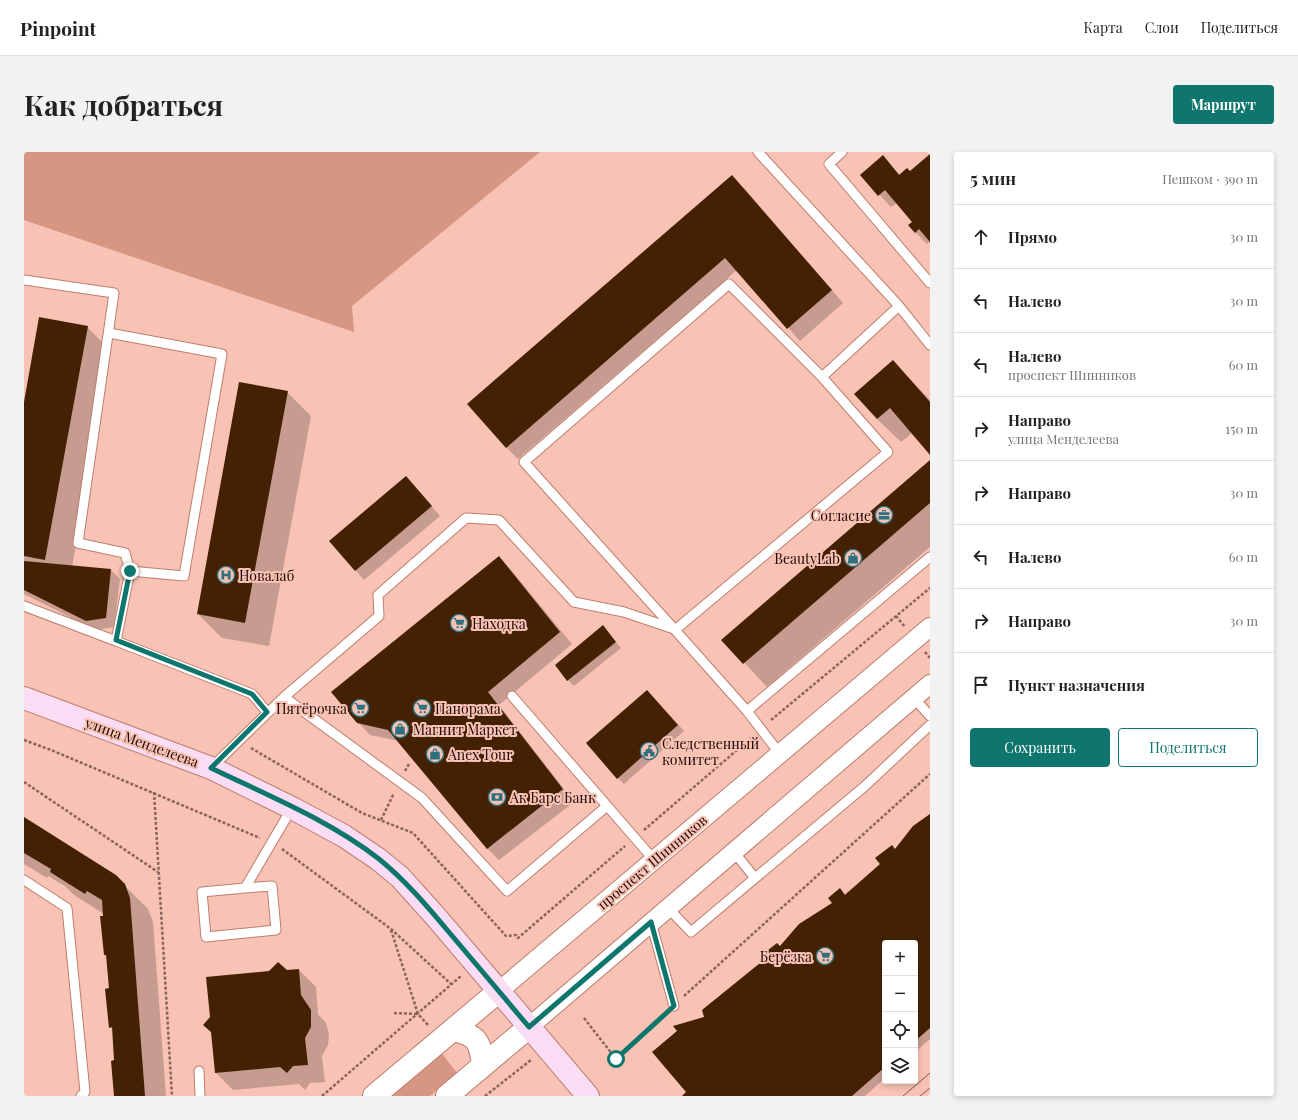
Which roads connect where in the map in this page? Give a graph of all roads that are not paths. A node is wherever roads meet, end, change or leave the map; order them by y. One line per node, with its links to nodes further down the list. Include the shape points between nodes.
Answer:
1 (758, 152): 5 (lane)
2 (842, 152): 4 (lane, via 829,164)
3 (24, 280): 6 (lane, via 114,293)
4 (930, 283)
5 (899, 306): 7 (lane); 8 (lane)
6 (109, 333): 10 (lane, via 78,543 125,553); 10 (lane, via 222,354 184,576)
7 (930, 345)
8 (822, 377): 13 (lane, via 888,452); 13 (lane, via 729,284 524,462)
9 (930, 557): 20 (lane)
10 (130, 571): 14 (lane)
11 (24, 606): 14 (lane)
12 (930, 627): 24 (street, проспект Шинников)
13 (675, 630): 17 (lane, via 624,612 574,602 499,520 466,518 378,595 379,616); 20 (lane)
14 (116, 640): 21 (lane, via 252,694)
15 (930, 684): 19 (street)
16 (512, 696): 26 (lane)
17 (284, 697): 21 (lane); 26 (lane, via 422,798 507,891)
18 (24, 698): 25 (main road, улица Менделеева)
19 (914, 698): 22 (lane); 28 (street)
20 (747, 711): 24 (lane)
21 (267, 712): 25 (lane)
22 (930, 716)
23 (930, 725): 30 (lane, via 865,786)
24 (780, 754): 29 (street, проспект Шинников)
25 (211, 768): 27 (main road, улица Менделеева)
26 (607, 806): 29 (lane)
27 (292, 808): 32 (lane); 35 (main road, улица Менделеева, via 344,836 400,877)
28 (734, 852): 30 (lane); 33 (street)
29 (654, 860): 35 (street, проспект Шинников)
30 (755, 878): 33 (lane, via 691,932)
31 (24, 880): 41 (lane, via 67,908 85,1092)
32 (245, 888): 32 (lane, via 272,886 276,930 206,937 202,892)
33 (668, 908): 34 (street)
34 (651, 922): 36 (lane); 37 (street)
35 (499, 991): 37 (main road, улица Менделеева); 38 (street, проспект Шинников)
36 (674, 1006)
37 (529, 1027): 39 (street); 45 (main road, улица Менделеева)
38 (443, 1031): 39 (street, via 469,1033 481,1047); 43 (street, проспект Шинников)
39 (483, 1065): 44 (street)
40 (198, 1071): 42 (lane)
41 (81, 1096)
42 (200, 1096)
43 (374, 1096)
44 (446, 1096)
45 (588, 1096)

